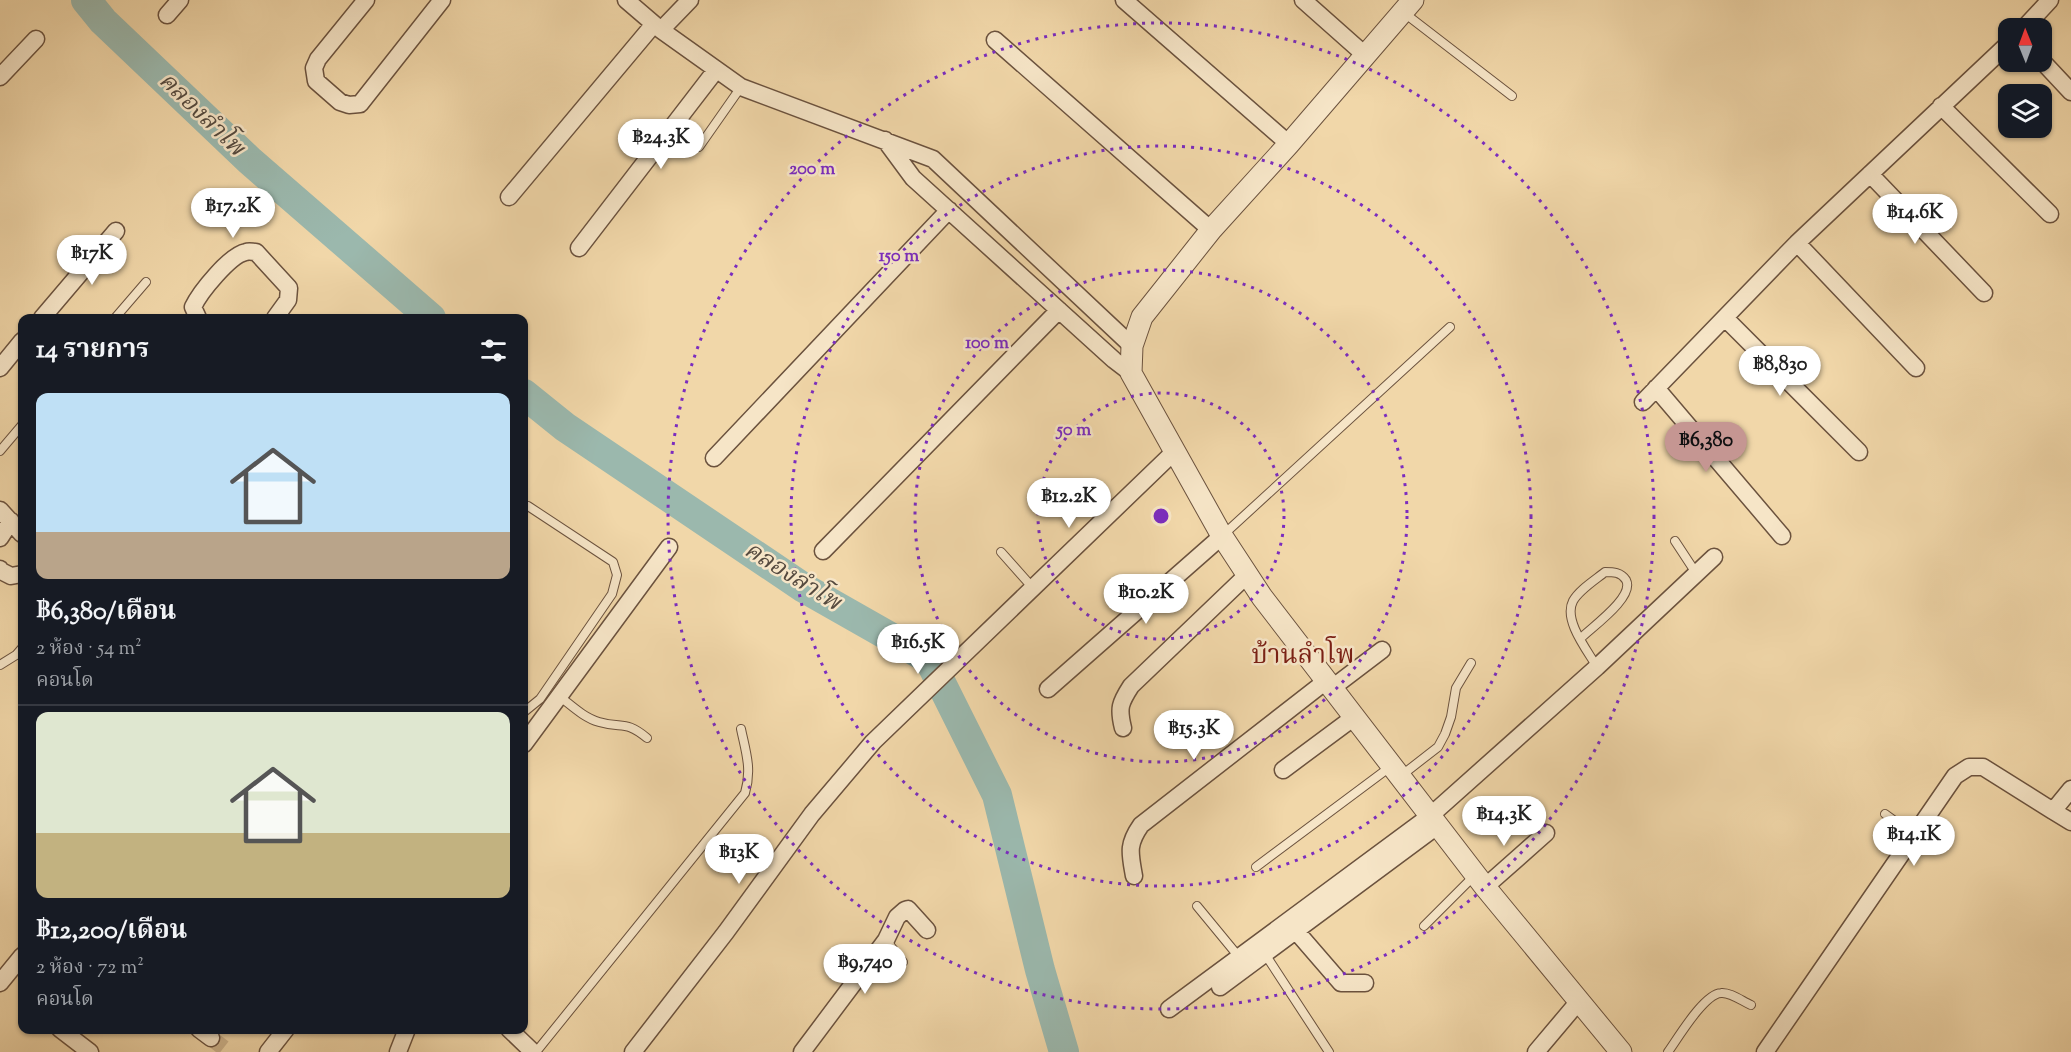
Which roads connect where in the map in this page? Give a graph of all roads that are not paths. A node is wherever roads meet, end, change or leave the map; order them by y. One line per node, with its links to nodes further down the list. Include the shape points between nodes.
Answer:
1 (180, 0): 10 (street)
2 (366, 0): 3 (street, via 314,69 316,81 348,105 360,104)
3 (442, 0)
4 (626, 0): 12 (street)
5 (690, 0): 12 (street)
6 (1124, 0): 25 (street)
7 (1303, 0): 16 (street)
8 (2044, 2): 11 (street)
9 (1408, 6): 16 (street); 22 (lane)
10 (167, 15)
11 (2032, 18)
12 (658, 27): 17 (street); 28 (street)
13 (36, 39): 19 (street)
14 (995, 40): 31 (street)
15 (1998, 53): 23 (street)
16 (1365, 55): 25 (street)
17 (716, 70): 20 (street); 34 (street)
18 (2052, 72): 21 (street)
19 (0, 77)
20 (741, 87): 24 (street); 26 (lane)
21 (2071, 92)
22 (1512, 96)
23 (1941, 106): 27 (street); 30 (street)
24 (885, 140): 29 (street, via 913,178); 45 (street, via 933,159)
25 (1289, 144): 31 (street)
26 (699, 147)
27 (1870, 174): 33 (street); 36 (street)
28 (508, 197)
29 (949, 210): 37 (street); 55 (street)
30 (2050, 214)
31 (1211, 230): 45 (street, via 1142,317)
32 (116, 231): 38 (street)
33 (1797, 243): 42 (street); 47 (street)
34 (579, 248)
35 (146, 282): 39 (lane)
36 (1984, 293)
37 (1059, 310): 48 (street); 64 (street)
38 (45, 314)
39 (118, 314)
40 (196, 314): 41 (street, via 193,307 197,298 231,259 256,252 289,288 288,300)
41 (277, 314)
42 (1725, 318): 49 (street); 54 (street)
43 (1450, 327): 59 (lane)
44 (18, 346): 46 (street)
45 (1132, 346): 48 (street)
46 (0, 368)
47 (1916, 368)
48 (1131, 373): 53 (street)
49 (1656, 388): 50 (street); 60 (street)
50 (1643, 402)
51 (18, 430): 52 (lane)
52 (0, 451)
53 (1175, 451): 59 (street); 71 (street)
54 (1859, 452)
55 (714, 458)
56 (528, 506): 81 (lane, via 613,562 617,575 612,594 540,699)
57 (5, 516): 58 (street); 61 (street)
58 (18, 530)
59 (1222, 536): 69 (street); 79 (street)
60 (1782, 536)
61 (0, 538)
62 (1675, 541): 68 (lane)
63 (669, 547): 80 (street)
64 (823, 550)
65 (1001, 552): 71 (lane)
66 (1714, 556): 68 (street)
67 (0, 569): 70 (street, via 11,576)
68 (1696, 573): 77 (street)
69 (1248, 574): 78 (street); 83 (street, via 1131,686 1119,712)
70 (18, 575)
71 (1033, 588): 122 (street, via 873,742 812,814)
72 (1581, 638): 72 (lane, via 1571,621 1574,599 1605,572 1624,577 1628,585 1626,594); 77 (lane)
73 (1382, 650): 78 (street)
74 (18, 653): 76 (lane)
75 (1471, 663): 88 (lane, via 1456,688 1451,717 1438,747)
76 (0, 665)
77 (1597, 667): 92 (street)
78 (1329, 684): 82 (street); 97 (street, via 1141,825 1132,838)
79 (1048, 689)
80 (559, 696): 85 (lane, via 598,722 634,728); 86 (street)
81 (528, 709)
82 (1353, 718): 87 (street); 88 (street)
83 (1124, 728)
84 (741, 729): 121 (lane, via 749,765 745,793)
85 (647, 738)
86 (528, 739)
87 (1283, 770)
88 (1395, 772): 92 (street); 96 (lane)
89 (2071, 789): 90 (street)
90 (2053, 811): 93 (street); 95 (street, via 1983,768 1969,767 1956,776)
91 (1885, 814): 95 (lane)
92 (1433, 821): 98 (street); 102 (street); 105 (street)
93 (2071, 822)
94 (1546, 833): 98 (street)
95 (1914, 835): 128 (street)
96 (1256, 867)
97 (1134, 876)
98 (1480, 881): 100 (lane); 111 (street)
99 (1197, 906): 105 (lane)
100 (1424, 926)
101 (927, 930): 103 (street, via 905,909)
102 (1296, 930): 104 (street); 109 (street, via 1341,983)
103 (886, 940): 107 (lane); 123 (street)
104 (1265, 954): 110 (street); 124 (lane)
105 (1239, 957): 113 (street)
106 (18, 961): 108 (street)
107 (903, 962)
108 (0, 983)
109 (1365, 983)
110 (1220, 987)
111 (1579, 1001): 125 (street); 126 (street)
112 (1751, 1005): 127 (lane, via 1723,992 1716,993)
113 (1169, 1008)
114 (67, 1034): 118 (street)
115 (282, 1034): 119 (street)
116 (405, 1034): 120 (street)
117 (514, 1034): 121 (street)
118 (90, 1052)
119 (268, 1052)
120 (398, 1052)
121 (534, 1052)
122 (633, 1052)
123 (802, 1052)
124 (1329, 1052)
125 (1536, 1052)
126 (1622, 1052)
127 (1668, 1052)
128 (1765, 1052)

